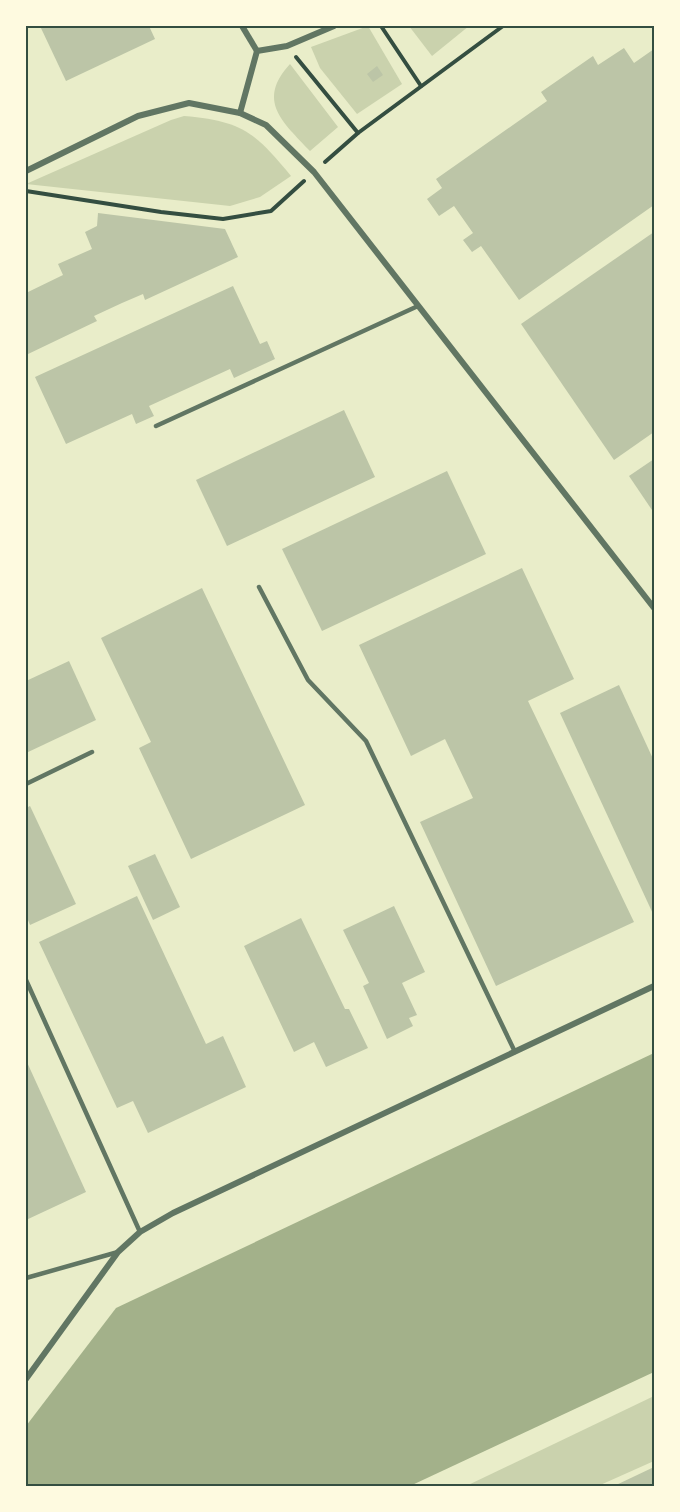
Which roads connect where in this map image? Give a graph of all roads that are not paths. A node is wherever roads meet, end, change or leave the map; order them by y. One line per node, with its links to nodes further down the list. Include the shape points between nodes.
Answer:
1 (242, 26): 3 (street)
2 (334, 26): 3 (street, via 287,46)
3 (257, 51): 4 (street)
4 (240, 113): 5 (street, via 189,103 138,116); 6 (street, via 266,125 314,172)
5 (26, 171)
6 (418, 306): 7 (lane); 9 (street)
7 (156, 426)
8 (259, 587): 14 (lane, via 308,680 366,741)
9 (654, 608)
10 (92, 752): 11 (lane)
11 (26, 784)
12 (26, 980): 15 (lane)
13 (654, 986): 14 (street)
14 (515, 1052): 15 (street)
15 (140, 1232): 16 (street)
16 (118, 1252): 17 (lane); 18 (street)
17 (26, 1278)
18 (26, 1379)

